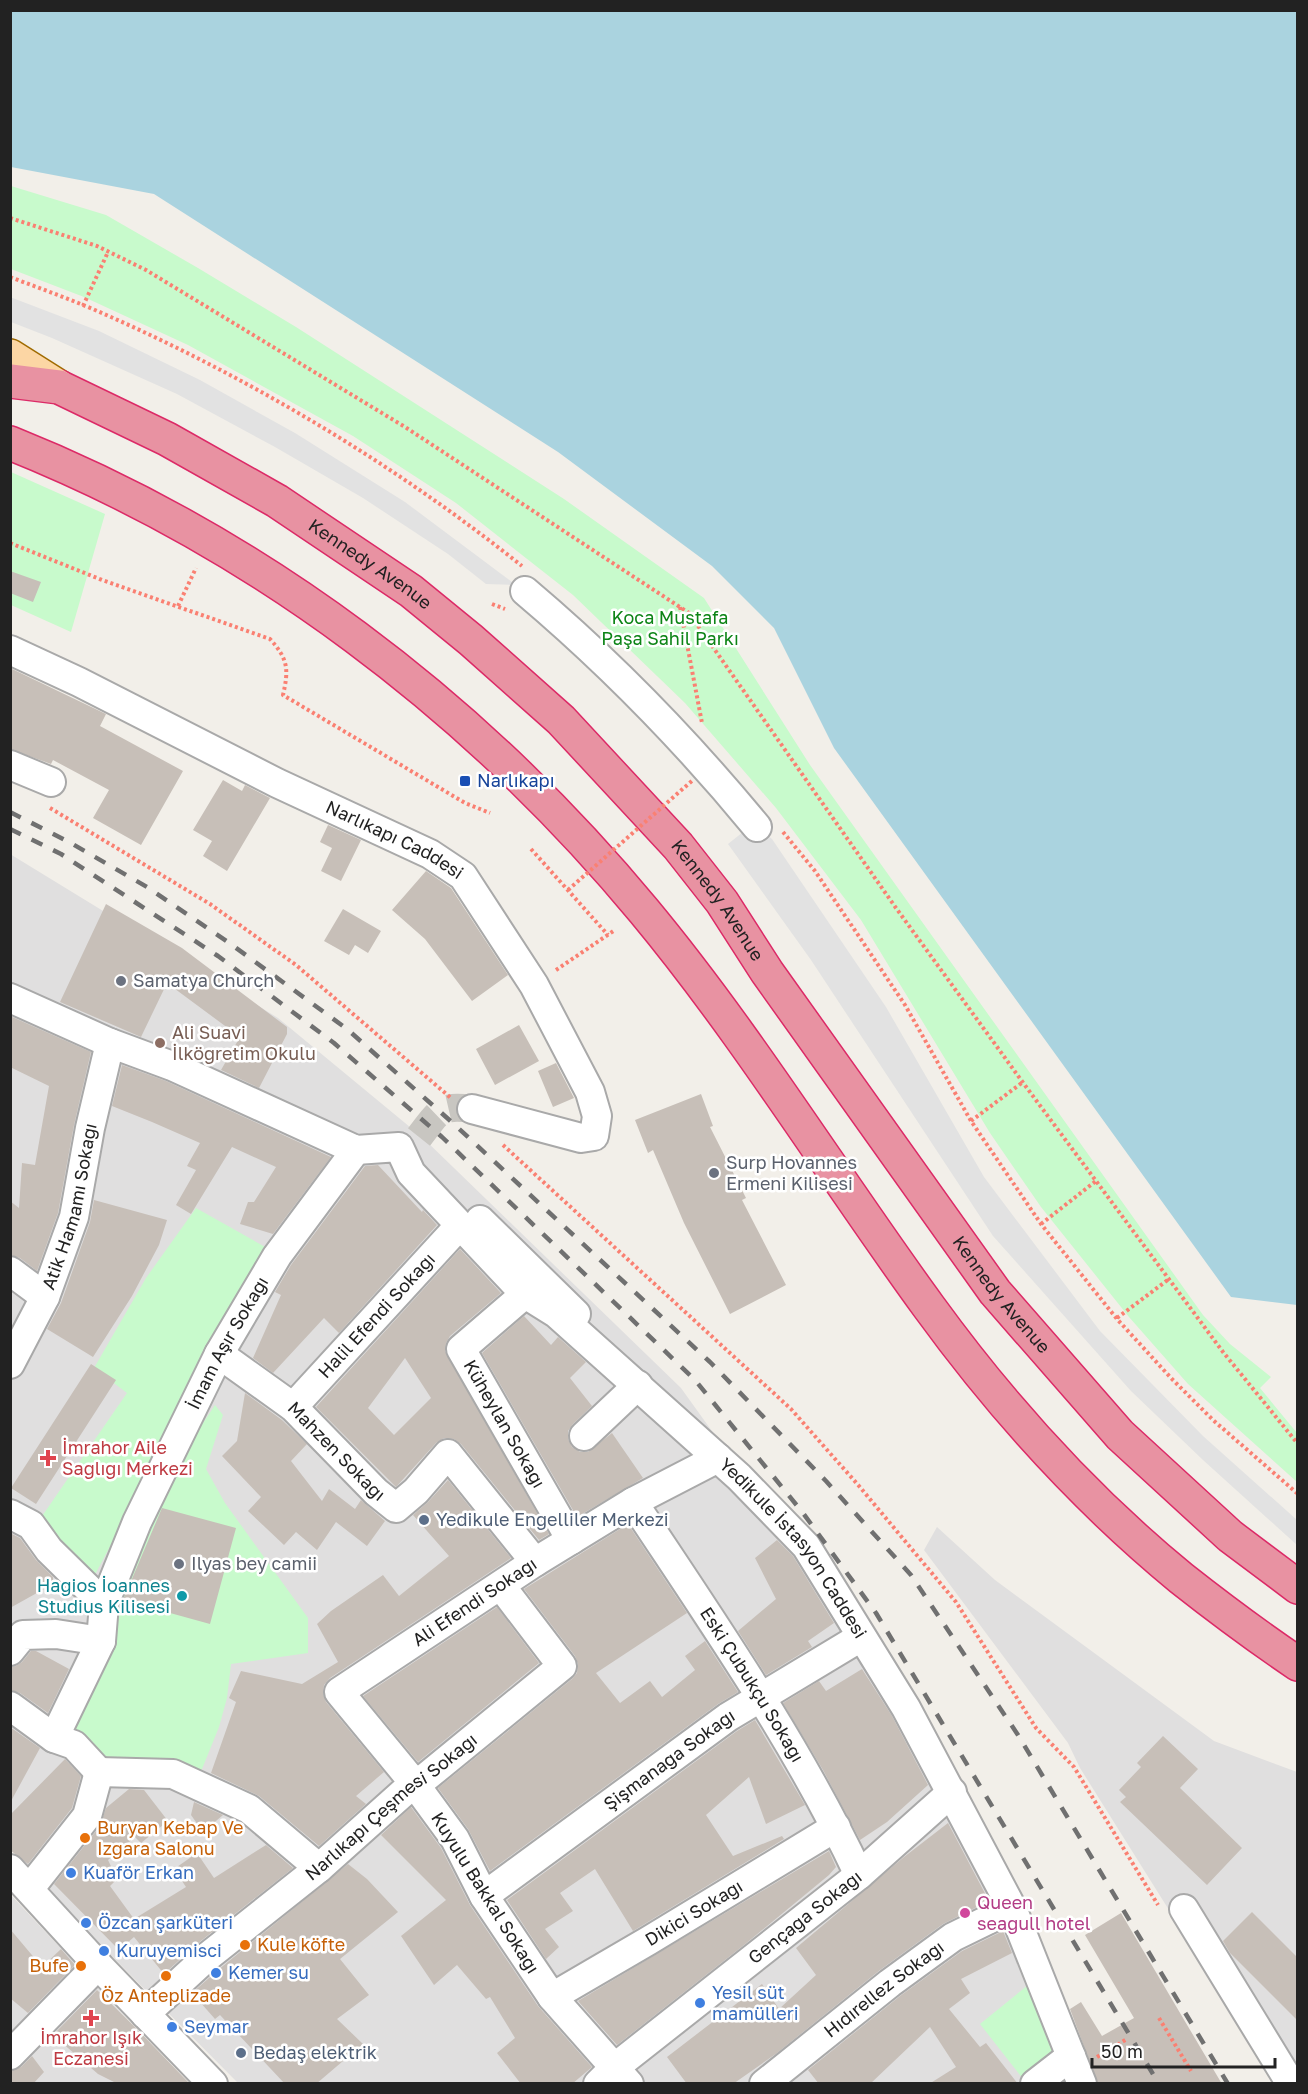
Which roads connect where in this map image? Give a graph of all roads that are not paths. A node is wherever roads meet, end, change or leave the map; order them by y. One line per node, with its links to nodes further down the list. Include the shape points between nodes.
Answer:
1 (10, 356): 3 (main road, Kennedy Avenue)
2 (10, 381): 3 (highway)
3 (59, 387): 31 (highway, Kennedy Avenue, via 167,439 329,535 411,591 561,720 678,846 722,902 767,972 995,1292 1120,1435 1230,1536)
4 (10, 443): 36 (highway, via 74,468 147,505 306,601 422,687 501,757 605,866 691,970 931,1310 1061,1466 1163,1562)
5 (525, 579): 9 (street)
6 (10, 650): 12 (street, Narlıkapı Caddesi, via 430,854 463,876 534,985 590,1092 597,1125 594,1136 581,1138)
7 (10, 765): 8 (street)
8 (50, 795)
9 (768, 827)
10 (10, 998): 11 (street)
11 (110, 1043): 14 (street, via 172,1066); 18 (street, Atik Hamamı Sokağı, via 74,1217)
12 (463, 1105)
13 (419, 1137): 20 (street, via 420,1163 571,1307)
14 (356, 1150): 15 (street, Yedikule İstasyon Caddesi, via 399,1148 411,1173); 19 (street, İmam Aşır Sokağı, via 277,1256)
15 (460, 1225): 17 (street, Yedikule İstasyon Caddesi); 23 (street, Halil Efendi Sokağı)
16 (10, 1271): 18 (street)
17 (525, 1294): 20 (street, Yedikule İstasyon Caddesi, via 557,1314); 28 (street, Küheylan Sokağı, via 461,1349)
18 (45, 1297): 21 (street, Atik Hamamı Sokağı)
19 (219, 1354): 23 (street, Mahzen Sokağı); 32 (street, İmam Aşır Sokağı, via 137,1522)
20 (609, 1359): 22 (street, Yedikule İstasyon Caddesi)
21 (10, 1364)
22 (638, 1386): 24 (street); 25 (street, Yedikule İstasyon Caddesi)
23 (293, 1407): 29 (street, Mahzen Sokağı, via 396,1509 448,1454)
24 (584, 1436)
25 (718, 1458): 26 (street, Ali Efendi Sokağı); 33 (street, Yedikule İstasyon Caddesi, via 806,1546)
26 (633, 1502): 28 (street, Ali Efendi Sokağı); 37 (street, Eski Çubukçu Sokağı)
27 (10, 1514): 32 (street, via 31,1525 50,1550)
28 (571, 1540): 29 (street, Ali Efendi Sokağı)
29 (535, 1562): 30 (street, Ali Efendi Sokağı)
30 (501, 1586): 41 (street, Narlıkapı Çeşmesi Sokağı, via 562,1666); 41 (street, Ali Efendi Sokağı, via 339,1692)
31 (1298, 1587)
32 (104, 1604): 34 (street, İmam Aşır Sokağı)
33 (861, 1637): 37 (street, Şişmanağa Sokağı); 42 (street, Yedikule İstasyon Caddesi, via 906,1708)
34 (101, 1641): 35 (street, via 56,1634 23,1635); 39 (street, İmam Aşır Sokağı)
35 (10, 1651)
36 (1298, 1664)
37 (761, 1697): 43 (street, Eski Çubukçu Sokağı); 47 (street, Şişmanağa Sokağı, via 728,1717)
38 (10, 1706): 39 (street)
39 (54, 1738): 40 (street, via 74,1745)
40 (99, 1772): 44 (street, via 173,1774 249,1809); 46 (street, via 87,1816)
41 (414, 1783): 44 (street, Narlıkapı Çeşmesi Sokağı); 47 (street, Kuyulu Bakkal Sokağı, via 455,1839)
42 (951, 1792): 45 (street, Gençağa Sokağı); 48 (street, Yedikule İstasyon Caddesi)
43 (836, 1827): 45 (street, Eski Çubukçu Sokağı); 51 (street, Dikici Sokağı)
44 (319, 1868): 52 (street, Narlıkapı Çeşmesi Sokağı, via 207,1957)
45 (859, 1875): 55 (street, Gençağa Sokağı)
46 (20, 1878): 50 (street)
47 (484, 1896): 51 (street, Kuyulu Bakkal Sokağı)
48 (1012, 1908): 54 (street, Yedikule İstasyon Caddesi); 57 (street, Hıdırellez Sokağı, via 953,1937)
49 (1173, 1909): 59 (street)
50 (98, 1965): 52 (street); 53 (street)
51 (552, 1997): 55 (street, Kuyulu Bakkal Sokağı)
52 (145, 2014): 56 (street)
53 (10, 2055)
54 (1076, 2070): 58 (street)
55 (613, 2078)
56 (213, 2084)
57 (764, 2084)
58 (1035, 2084)
59 (1291, 2084)

